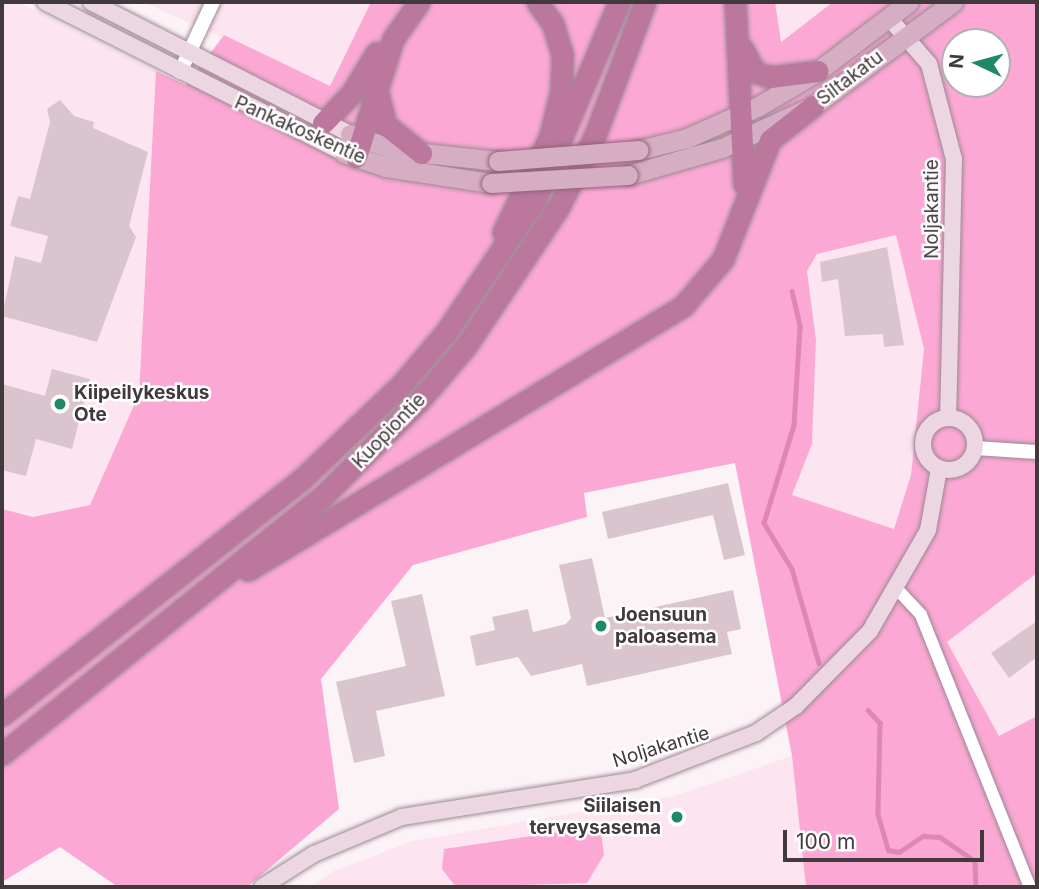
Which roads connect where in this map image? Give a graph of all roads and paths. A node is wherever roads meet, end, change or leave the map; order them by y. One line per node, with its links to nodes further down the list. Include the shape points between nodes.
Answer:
1 (45, 2): 18 (main road, Pankakoskentie)
2 (92, 2): 16 (main road, Pankakoskentie)
3 (213, 2): 16 (street)
4 (402, 2): 15 (highway)
5 (419, 2): 19 (highway, via 393,39)
6 (537, 2): 27 (highway, via 553,24 562,54 561,91 550,136 503,225)
7 (619, 2): 27 (highway, Kuopiontie, via 572,125)
8 (645, 2): 32 (highway, Kuopiontie, via 595,135 558,208 474,335 379,443)
9 (735, 2): 13 (highway)
10 (909, 2): 12 (main road, Siltakatu)
11 (953, 2): 14 (main road, Siltakatu)
12 (889, 18): 14 (main road, Noljakantie); 17 (main road, Siltakatu)
13 (738, 36): 17 (highway, via 755,72 770,77); 21 (highway, via 743,93)
14 (906, 37): 20 (main road, Siltakatu); 28 (main road, Noljakantie, via 929,64 954,159)
15 (376, 52): 22 (highway, via 352,93); 24 (highway)
16 (190, 53): 18 (street); 22 (main road, Pankakoskentie)
17 (818, 71): 21 (main road, Siltakatu)
18 (180, 72): 24 (main road, Pankakoskentie)
19 (378, 88): 24 (highway); 25 (highway, via 386,125)
20 (813, 106): 23 (main road, Siltakatu); 26 (highway, via 770,140)
21 (737, 117): 23 (highway); 25 (main road, Pankakoskentie, bridge, via 639,150 498,161)
22 (323, 123): 24 (main road, Pankakoskentie)
23 (739, 141): 24 (main road, Pankakoskentie, bridge, via 628,175 491,183); 26 (highway, via 746,176)
24 (353, 145): 25 (main road, Pankakoskentie)
25 (421, 153)
26 (741, 214): 32 (highway, via 723,259 659,325 409,469 256,569)
27 (502, 255): 34 (highway, Kuopiontie, via 446,332 358,428)
28 (948, 418): 29 (main road, via 965,423); 31 (main road, via 931,424 923,440 926,458)
29 (975, 448): 30 (street); 31 (main road, via 966,465)
30 (1037, 452)
31 (939, 469): 33 (main road, Noljakantie, via 928,530)
32 (229, 574): 35 (highway, Kuopiontie)
33 (898, 590): 36 (main road, Noljakantie, via 825,680 729,748 617,783 402,817 314,854); 37 (street, via 921,615)
34 (2, 715)
35 (2, 754)
36 (262, 887)
37 (1030, 887)

